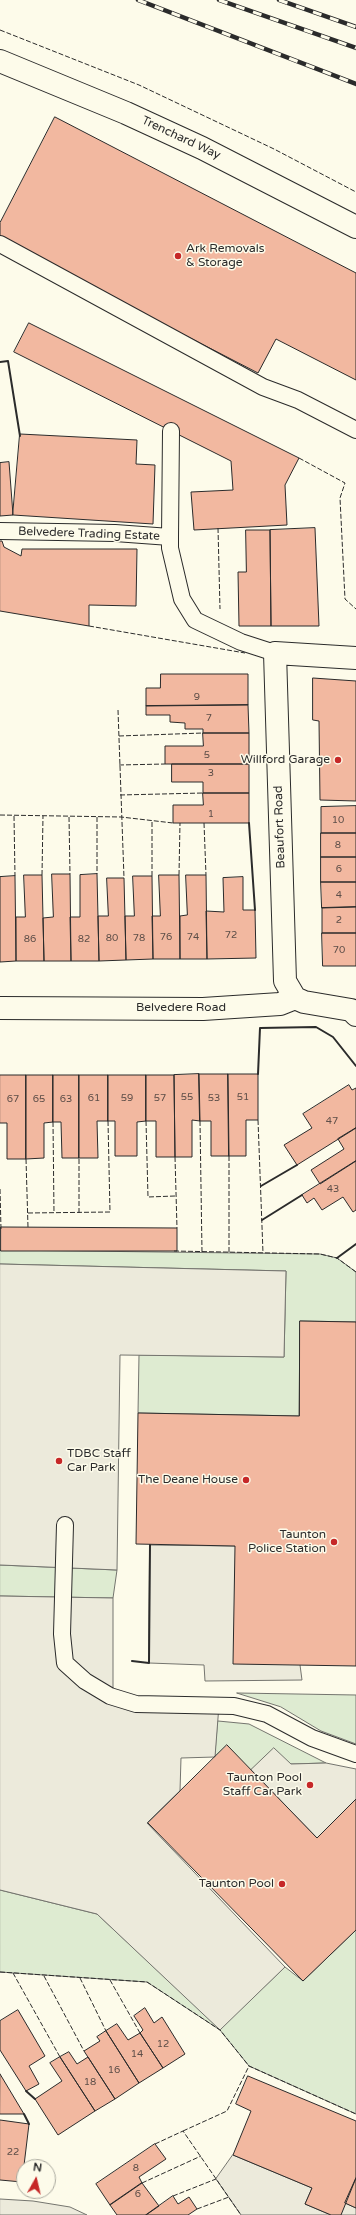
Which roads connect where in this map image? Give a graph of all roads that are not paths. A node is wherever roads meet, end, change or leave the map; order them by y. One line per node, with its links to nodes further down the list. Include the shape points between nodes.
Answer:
1 (0, 61): 2 (street, Trenchard Way, via 126,112)
2 (356, 227)
3 (0, 244): 4 (lane, via 263,387 298,400)
4 (356, 430)
5 (171, 431): 7 (lane)
6 (0, 531): 7 (lane, Belvedere Trading Estate, via 115,533)
7 (170, 537): 8 (lane, Belvedere Trading Estate, via 170,548 182,599 195,620 241,642)
8 (275, 653): 9 (street); 10 (street, Beaufort Road, via 285,981)
9 (356, 658)
10 (295, 998): 11 (street, Belvedere Road, via 280,1004 203,1009); 12 (street, via 304,1002 351,1010)
11 (0, 1008)
12 (356, 1015)
13 (65, 1525): 14 (lane, via 62,1634 66,1663 85,1681 110,1696 136,1704 234,1706 267,1714 312,1738)
14 (356, 1754)

